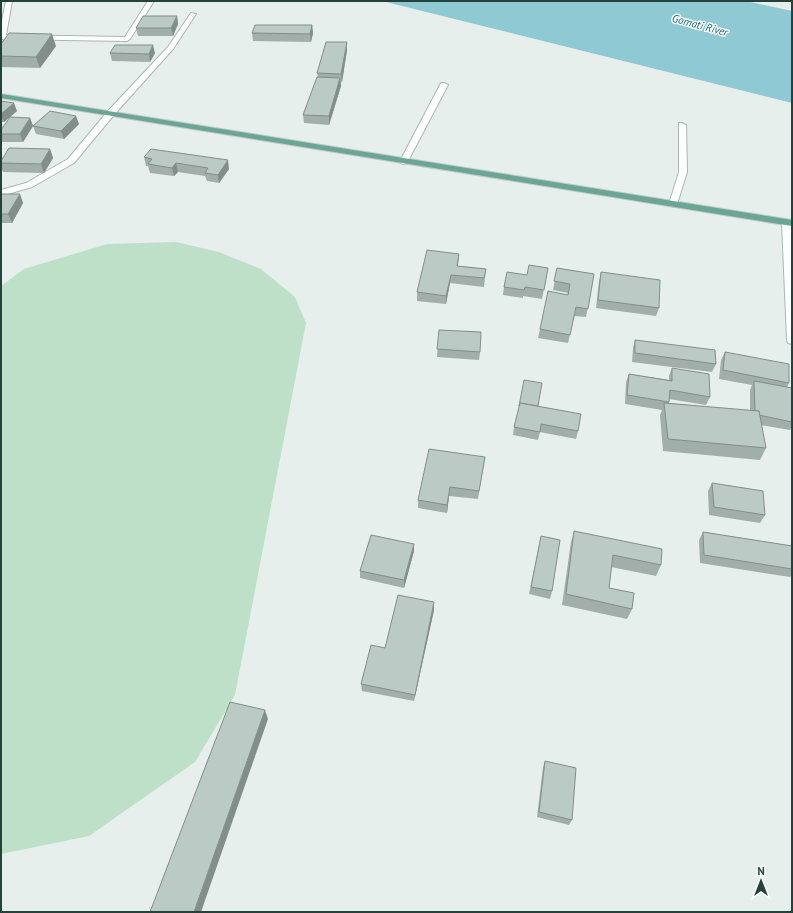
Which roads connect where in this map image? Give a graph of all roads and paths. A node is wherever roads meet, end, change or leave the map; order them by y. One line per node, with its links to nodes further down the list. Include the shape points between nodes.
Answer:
1 (9, 1): 4 (street)
2 (151, 1): 4 (street, via 127,39)
3 (194, 14): 7 (street, via 171,48)
4 (1, 37)
5 (444, 85): 9 (street)
6 (1, 96): 7 (main road)
7 (110, 114): 9 (main road); 10 (street, via 71,161 29,185)
8 (682, 126): 11 (street, via 683,172)
9 (404, 161): 11 (main road)
10 (1, 193)
11 (672, 204): 12 (main road)
12 (790, 223): 13 (street)
13 (792, 340)

